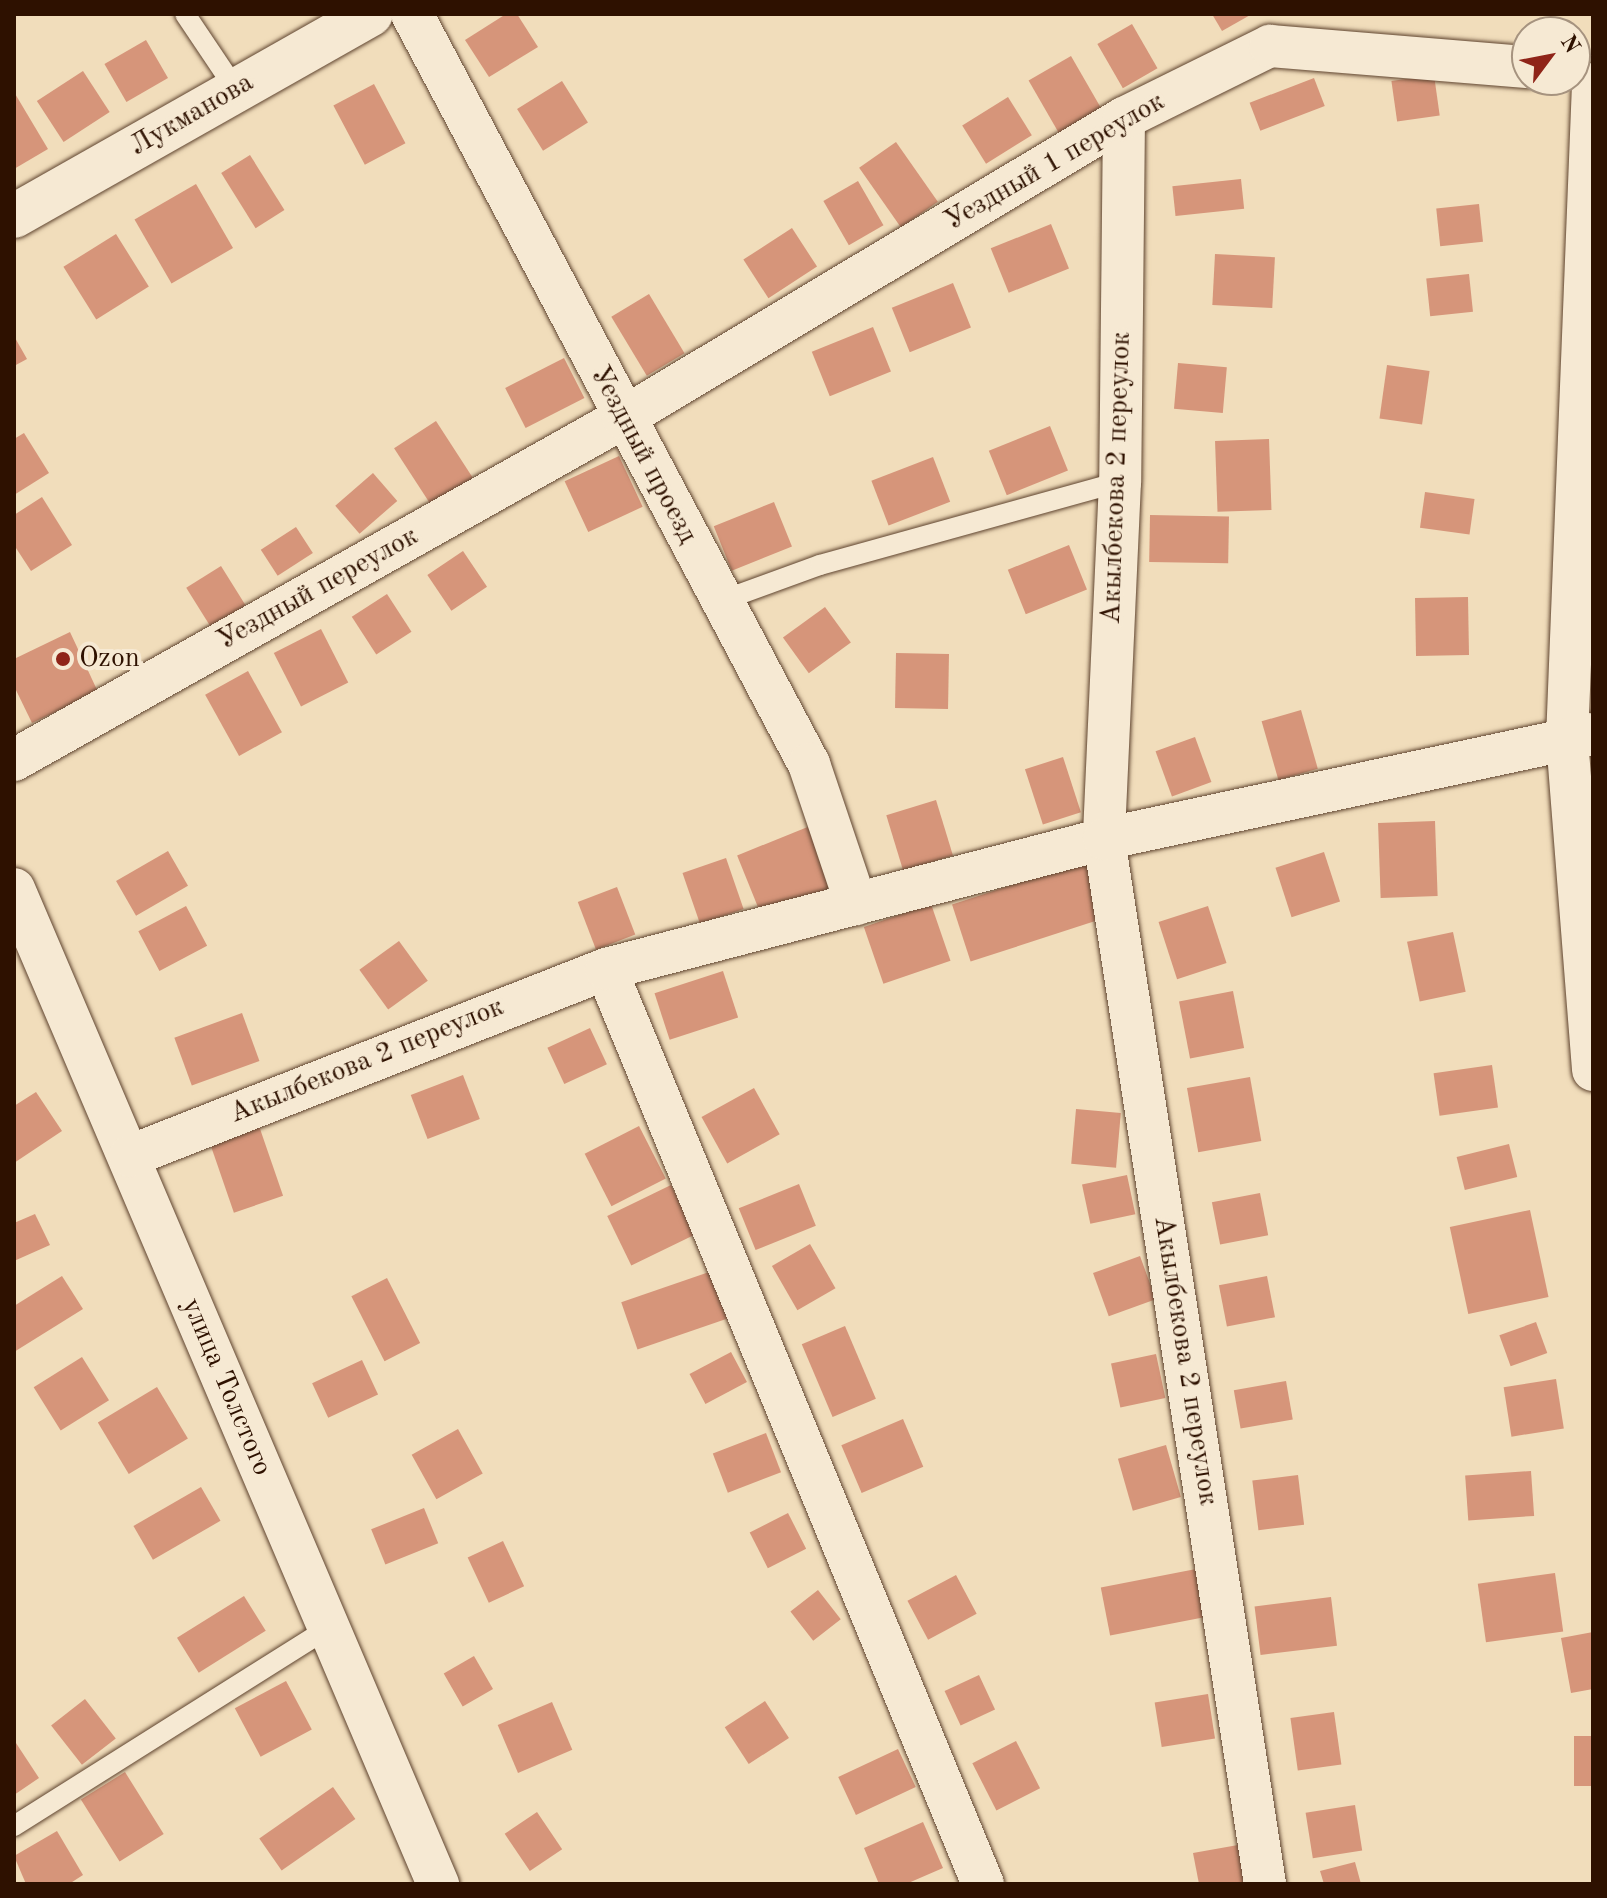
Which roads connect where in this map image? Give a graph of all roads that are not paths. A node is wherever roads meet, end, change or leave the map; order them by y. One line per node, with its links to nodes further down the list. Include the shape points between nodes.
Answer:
1 (185, 14): 6 (lane)
2 (371, 14): 6 (street, Лукманова)
3 (412, 14): 9 (street, Уездный проезд)
4 (1511, 66): 7 (street, Уездный 1 переулок, via 1270,46)
5 (1593, 84): 12 (street)
6 (236, 90): 8 (street, Лукманова)
7 (1124, 118): 9 (street, Уездный 1 переулок); 10 (street, Акылбекова 2 переулок)
8 (14, 216)
9 (623, 418): 11 (street, Уездный проезд); 13 (street, Уездный переулок)
10 (1120, 482): 11 (lane, via 820,565); 14 (street, Акылбекова 2 переулок)
11 (721, 601): 16 (street, Уездный проезд, via 809,764)
12 (1580, 737): 14 (street, Акылбекова 2 переулок); 18 (street)
13 (14, 760)
14 (1104, 839): 16 (street, Акылбекова 2 переулок); 24 (street, Акылбекова 2 переулок)
15 (14, 889): 19 (street, улица Толстого)
16 (856, 904): 17 (street, Акылбекова 2 переулок)
17 (606, 969): 19 (street, Акылбекова 2 переулок); 23 (street)
18 (1593, 1070)
19 (130, 1156): 20 (street, улица Толстого)
20 (327, 1629): 21 (lane); 22 (street, улица Толстого)
21 (14, 1826)
22 (438, 1884)
23 (983, 1884)
24 (1265, 1884)

